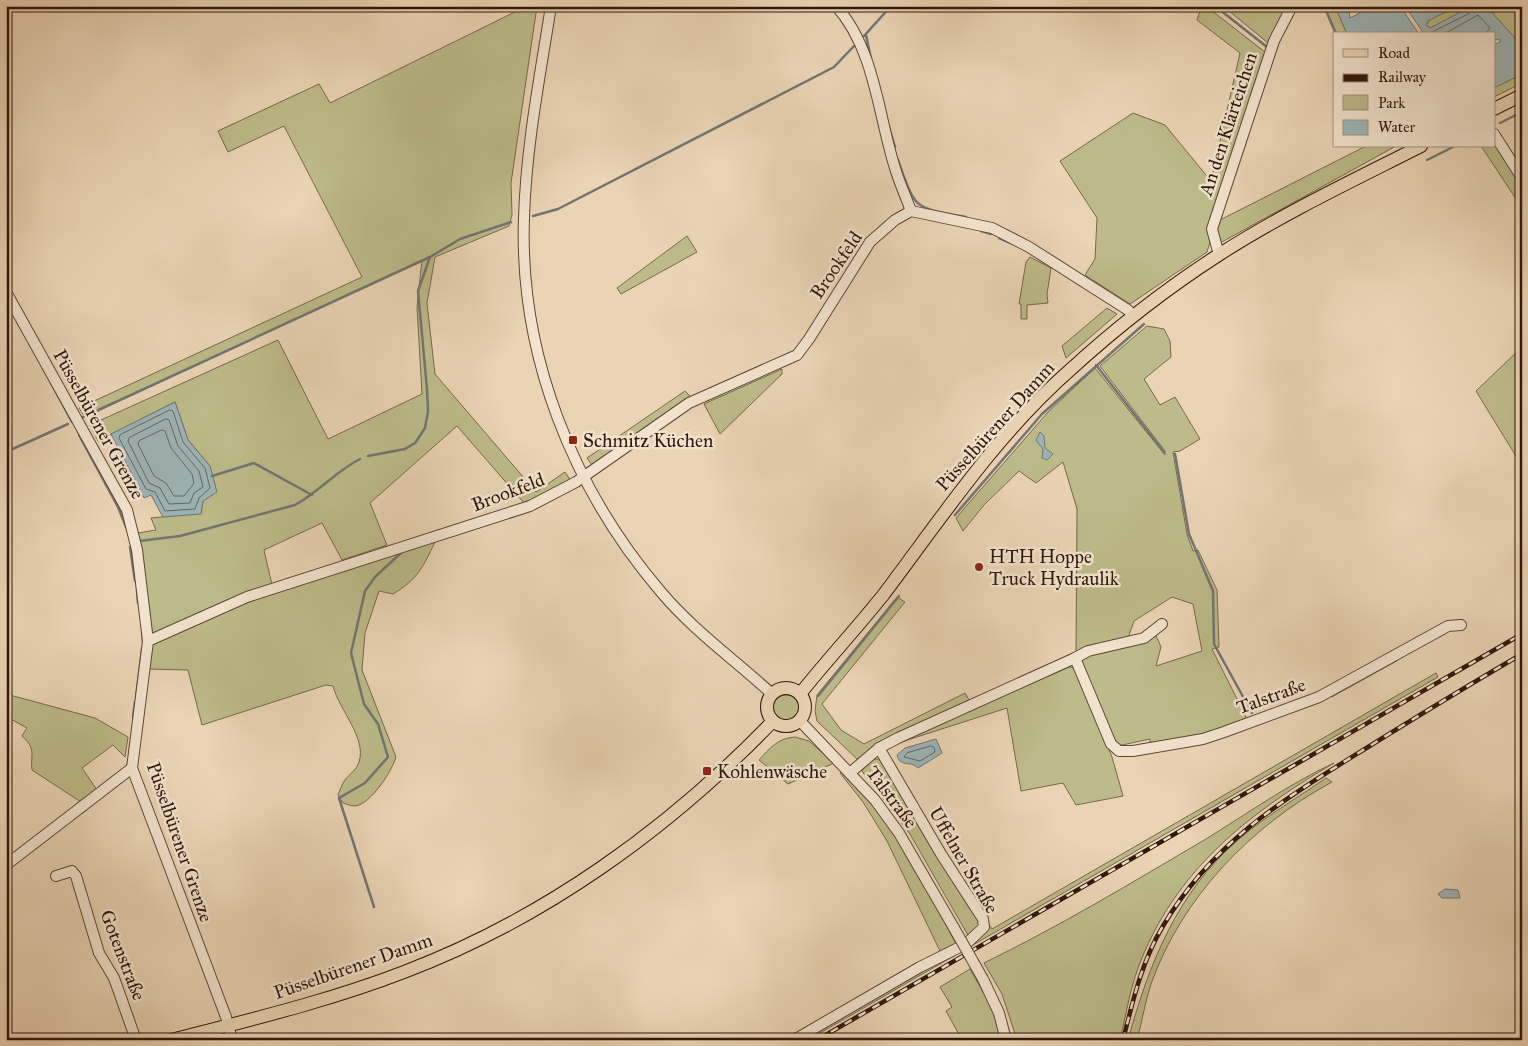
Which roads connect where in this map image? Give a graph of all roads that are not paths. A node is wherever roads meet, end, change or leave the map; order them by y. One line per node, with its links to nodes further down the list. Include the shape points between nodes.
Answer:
1 (551, 6): 13 (street, via 531,138 524,219 528,302 545,382 561,430)
2 (836, 6): 9 (street, via 846,17 863,50 895,168)
3 (1292, 6): 10 (street, An den Klärteichen, via 1274,41 1212,229)
4 (1522, 96): 5 (main road)
5 (1496, 108)
6 (1496, 137): 8 (street)
7 (1417, 148): 10 (main road, Püsselbürener Damm, via 1291,213)
8 (1522, 178)
9 (911, 211): 12 (street, via 992,228 1030,246); 13 (street, Brookfeld, via 870,242 797,355 689,403)
10 (1219, 255): 12 (main road, Püsselbürener Damm)
11 (6, 292): 16 (street, Püsselbürener Grenze, via 127,510 137,550)
12 (1133, 316): 19 (main road, Püsselbürener Damm, via 1068,371 1005,436 855,630)
13 (583, 477): 16 (street, Brookfeld, via 530,506 247,597); 18 (street, via 624,545 661,593 702,635)
14 (1162, 624): 17 (street, Talstraße, via 1144,638 1088,651)
15 (1461, 625): 17 (street, Talstraße, via 1448,626 1320,698 1203,739 1133,750 1119,750 1111,744)
16 (148, 641): 23 (street, Püsselbürener Grenze)
17 (1076, 658): 22 (street, Talstraße)
18 (772, 694): 19 (main road, via 790,688); 20 (main road, via 767,711)
19 (800, 694): 21 (main road, via 805,705)
20 (773, 721): 21 (main road, via 784,726); 27 (main road, Püsselbürener Damm, via 658,825 543,906 403,973)
21 (800, 721): 24 (street)
22 (878, 748): 24 (street, Talstraße); 31 (street, Uffelner Straße, via 983,919 984,927 966,944)
23 (132, 768): 25 (street); 27 (street, Püsselbürener Grenze)
24 (850, 772): 32 (street, Talstraße, bridge, via 899,833 983,979 999,1014)
25 (6, 865)
26 (56, 876): 28 (street, Gotenstraße, via 72,872 76,876 99,953 114,978)
27 (229, 1025): 29 (main road, Püsselbürener Damm); 30 (street, Püsselbürener Grenze)
28 (136, 1040)
29 (172, 1040)
30 (232, 1040)
31 (794, 1040)
32 (1006, 1040)

